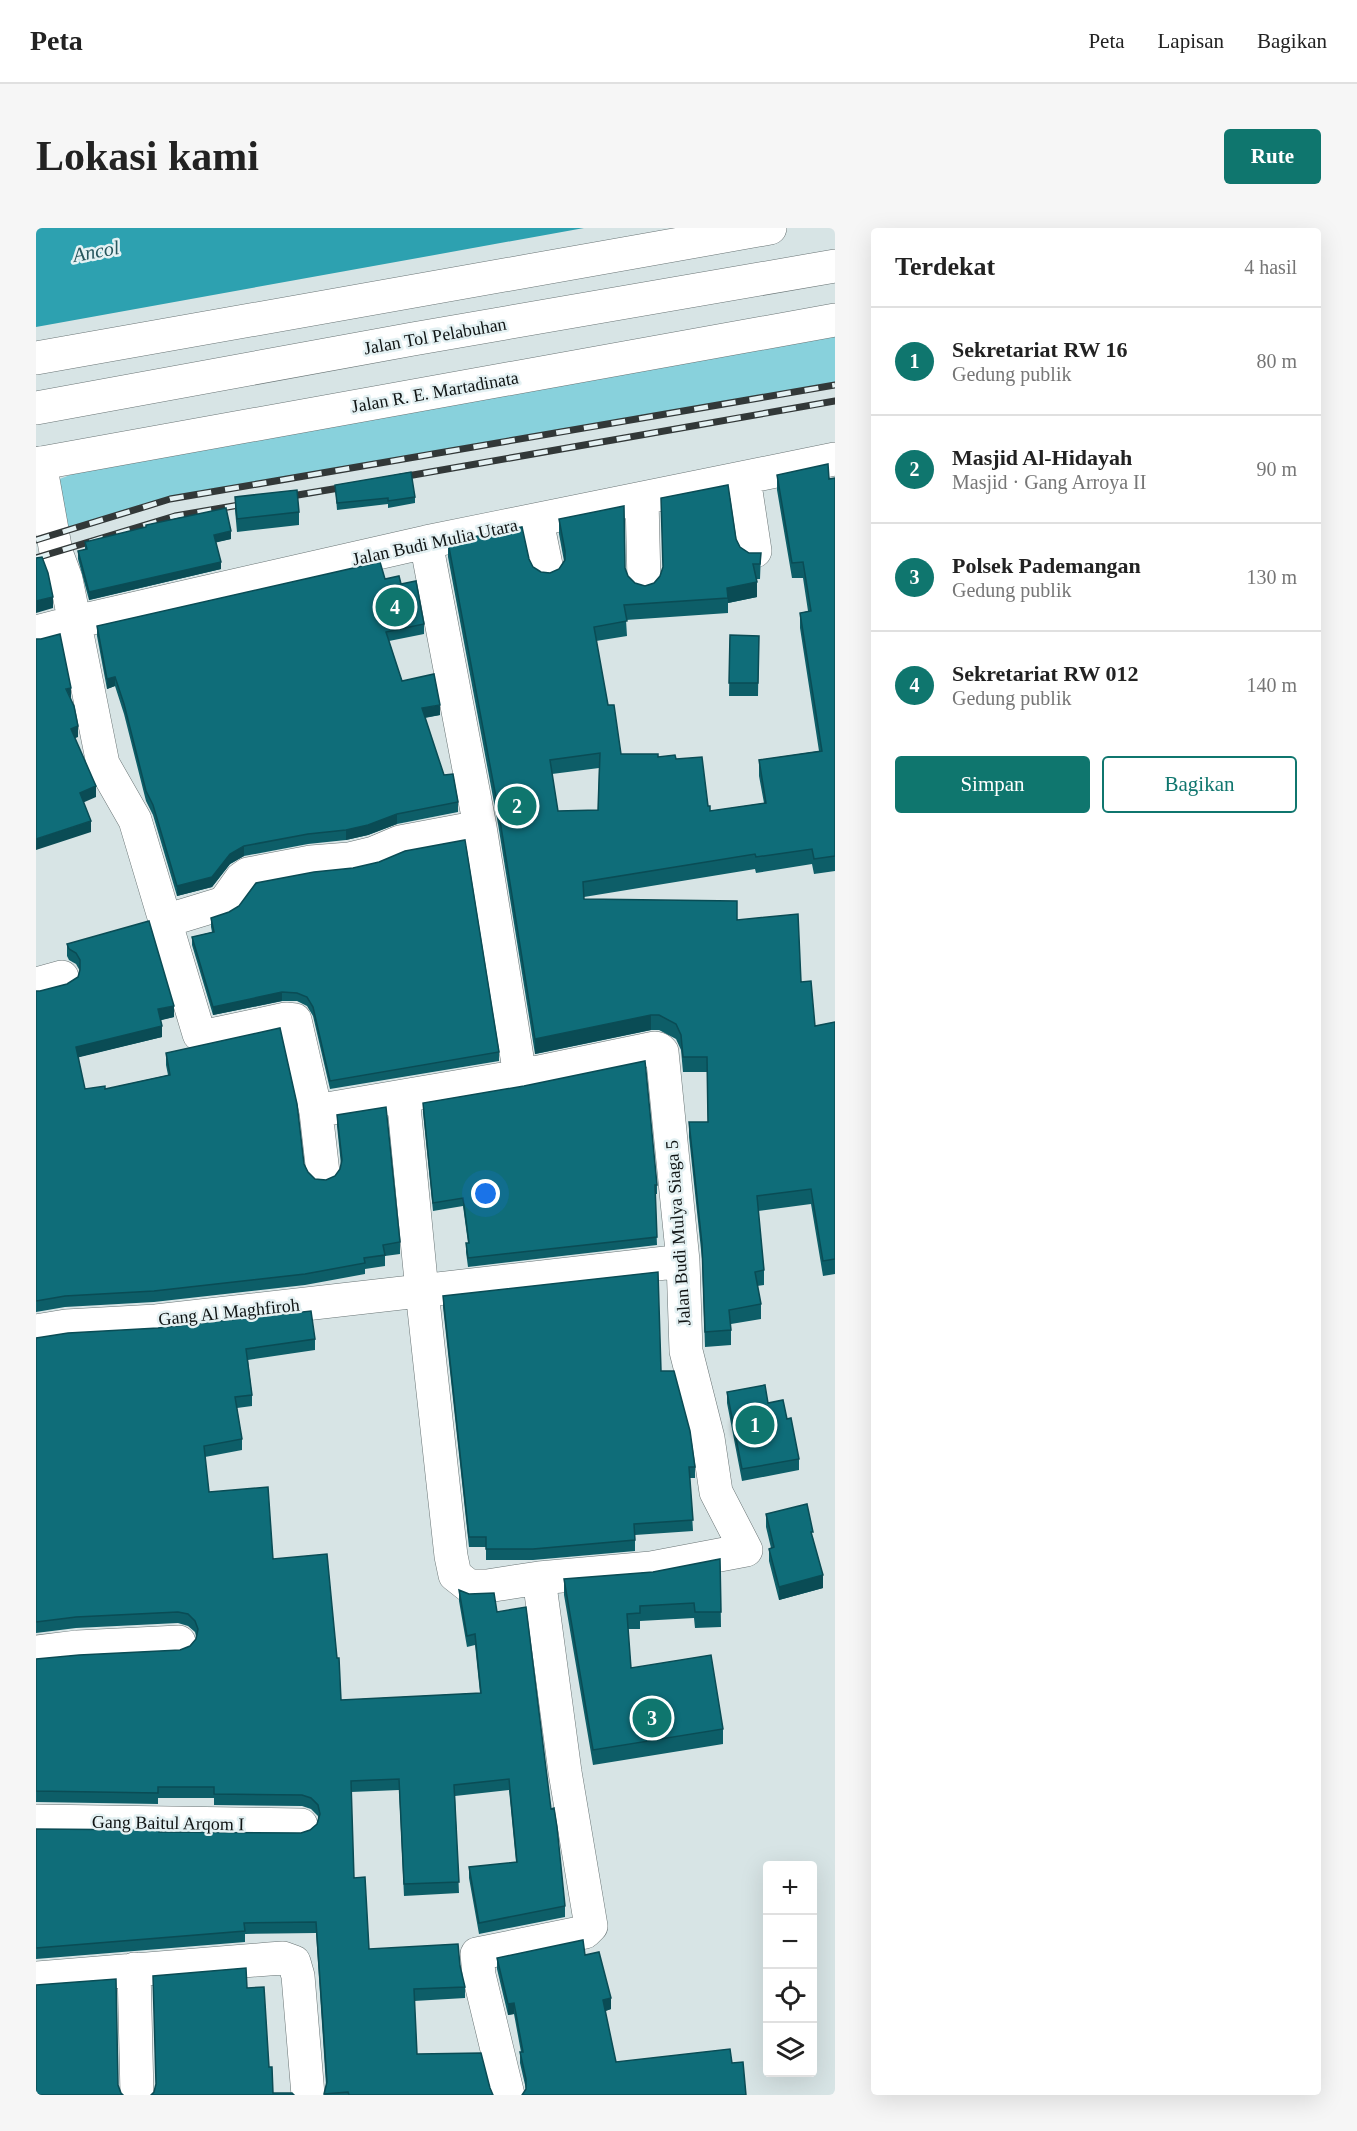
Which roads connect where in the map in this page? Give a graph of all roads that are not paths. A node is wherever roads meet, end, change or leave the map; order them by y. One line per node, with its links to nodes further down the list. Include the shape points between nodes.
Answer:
1 (770, 228): 5 (main road)
2 (835, 266): 6 (main road, Jalan Tol Pelabuhan)
3 (835, 278): 7 (main road)
4 (835, 320): 9 (main road, Jalan R. E. Martadinata)
5 (36, 358)
6 (36, 408)
7 (36, 417)
8 (835, 459): 10 (main road, Jalan Budi Mulia Utara)
9 (38, 464): 17 (main road)
10 (744, 478): 11 (main road, Jalan Budi Mulia Utara); 14 (main road)
11 (642, 499): 12 (main road, Jalan Budi Mulia Utara); 16 (main road)
12 (537, 521): 13 (main road, Jalan Budi Mulia Utara); 15 (main road)
13 (426, 542): 17 (main road, Jalan Budi Mulia Utara); 19 (main road)
14 (755, 550)
15 (547, 570)
16 (644, 582)
17 (75, 621): 18 (main road, Jalan Budi Mulia Utara); 20 (main road, via 103,764 135,820)
18 (36, 632)
19 (480, 827): 20 (main road, via 400,842 349,859 248,873 224,903); 21 (main road)
20 (165, 921): 23 (main road, via 198,1033 206,1036 295,1020)
21 (520, 1076): 22 (main road); 25 (main road, Jalan Budi Mulya Siaga 5, via 659,1049 662,1052)
22 (403, 1096): 23 (main road); 26 (main road)
23 (316, 1112): 24 (main road)
24 (323, 1173)
25 (683, 1261): 26 (main road, Gang Al Maghfiroh); 28 (main road, Jalan Budi Mulya Siaga 5, via 686,1350 708,1438 716,1492 746,1550 651,1568)
26 (422, 1291): 27 (main road, Gang Al Maghfiroh); 28 (main road, via 456,1575 469,1586)
27 (36, 1331)
28 (539, 1578): 37 (main road, via 591,1926 585,1932 477,1954)
29 (179, 1642): 30 (main road)
30 (36, 1652)
31 (36, 1821): 32 (main road, Gang Baitul Arqom I)
32 (301, 1825)
33 (134, 1969): 34 (main road); 35 (main road); 36 (main road, via 284,1958 294,1962)
34 (36, 1978)
35 (137, 2095)
36 (308, 2095)
37 (508, 2095)

